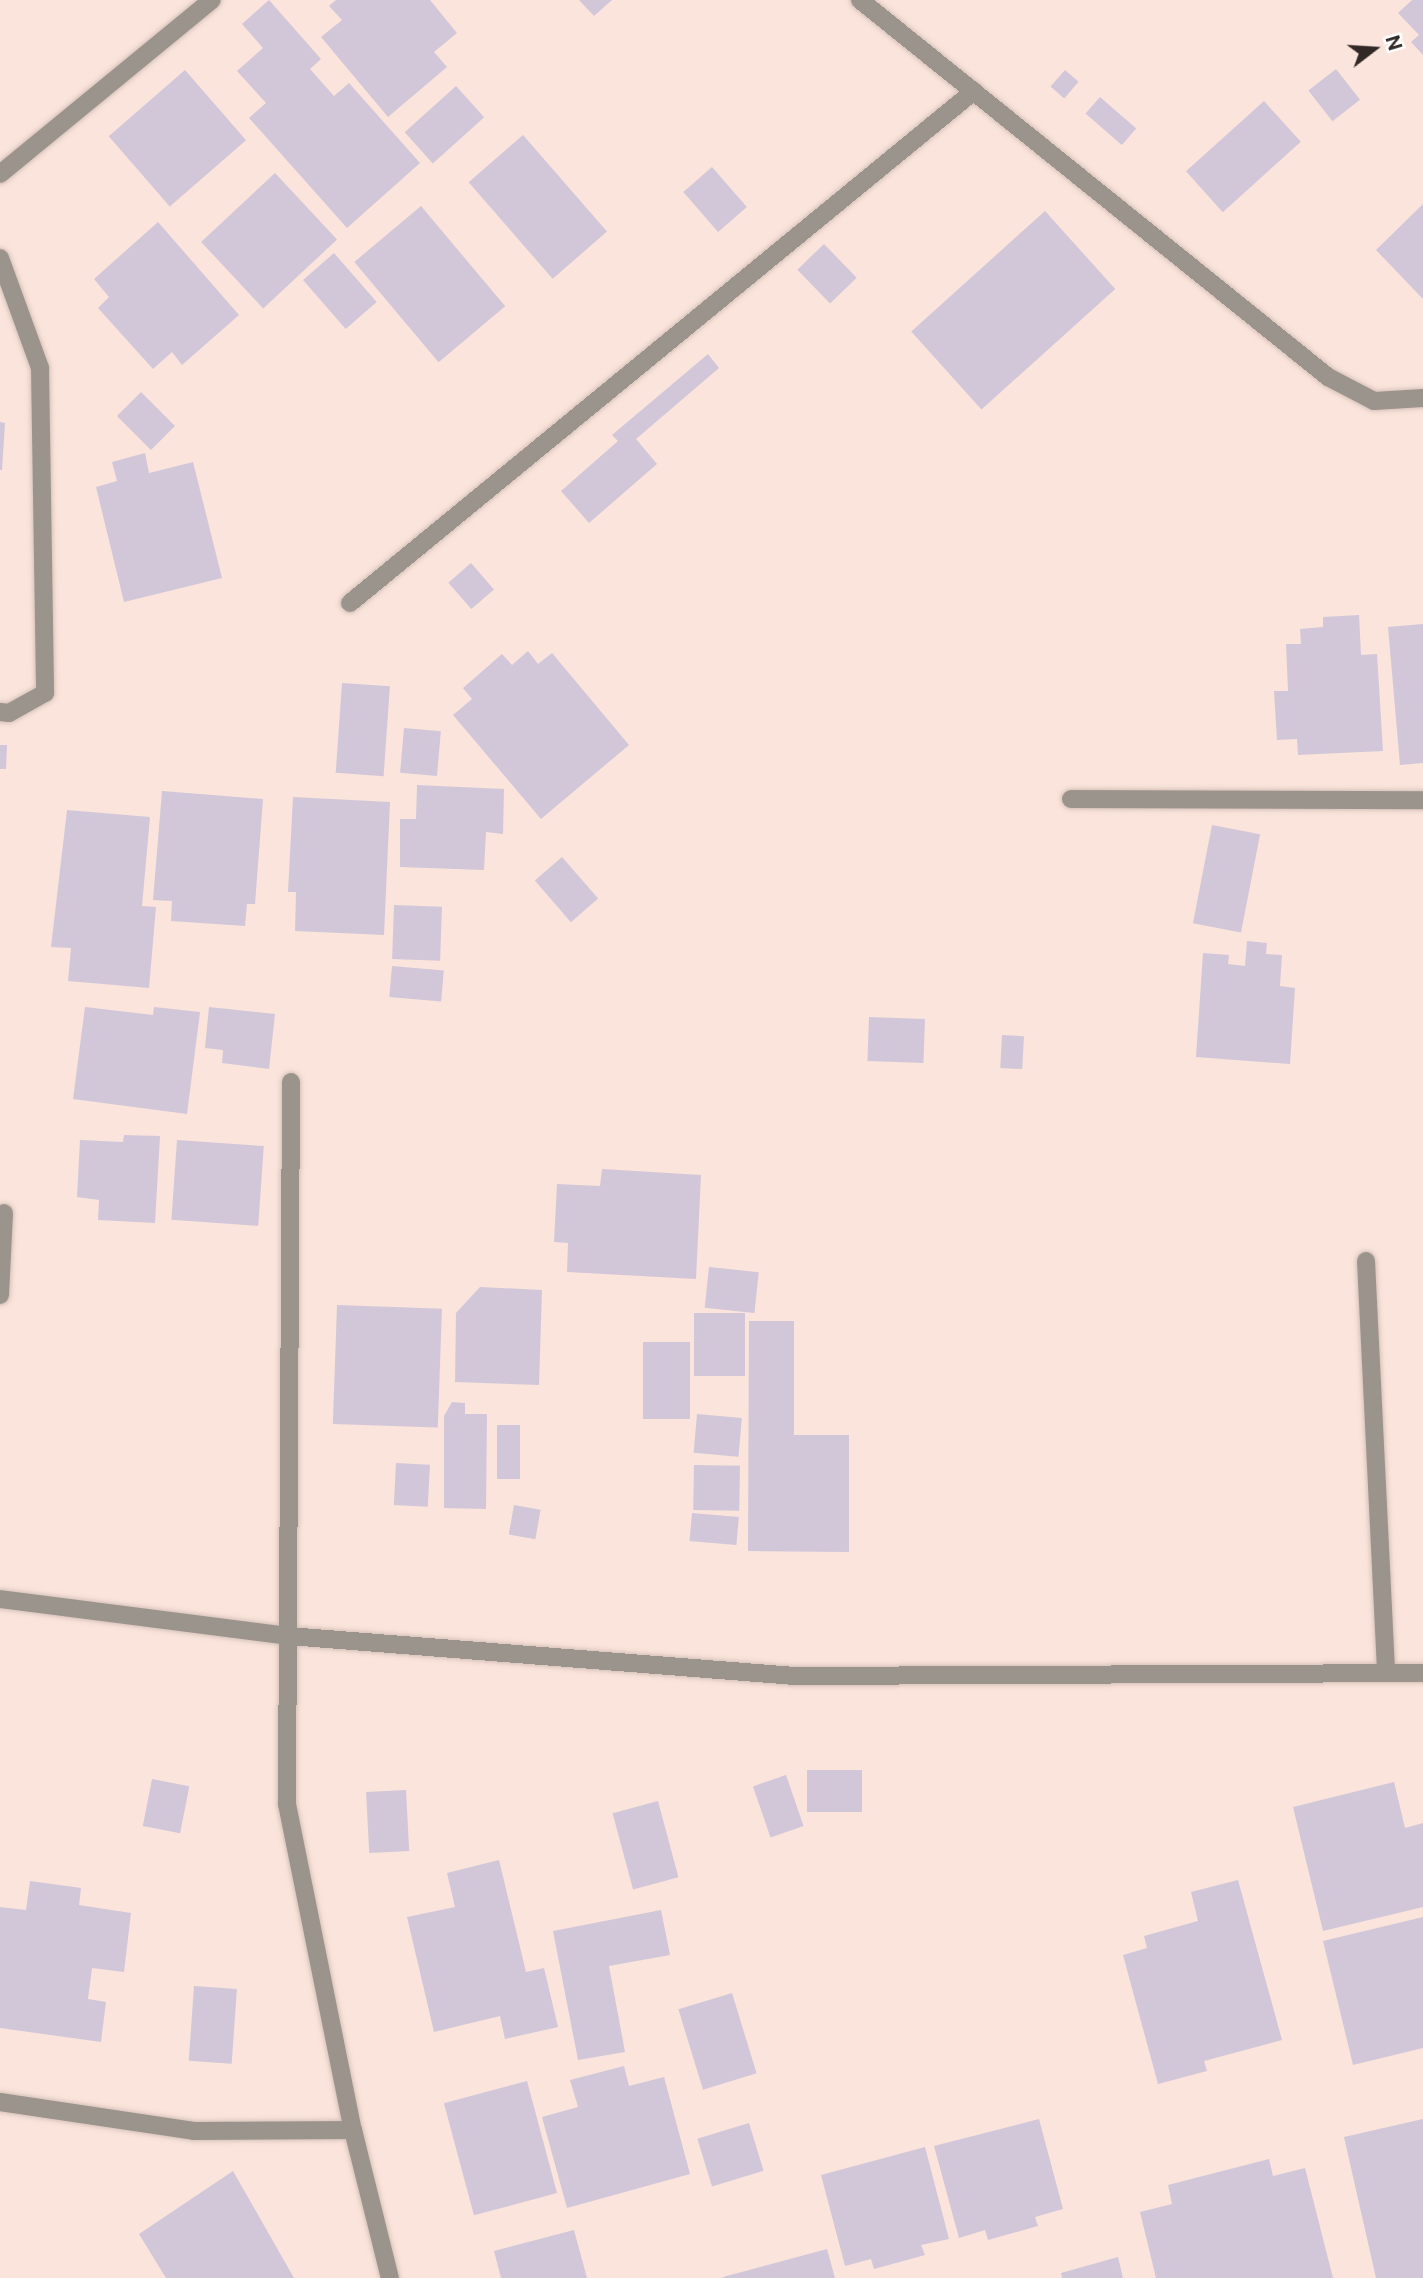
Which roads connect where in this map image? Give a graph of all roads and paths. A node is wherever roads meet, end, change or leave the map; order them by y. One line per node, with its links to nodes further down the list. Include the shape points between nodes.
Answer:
1 (212, 0): 4 (street)
2 (860, 0): 3 (street)
3 (974, 91): 6 (street, via 1328,377 1374,401); 7 (street)
4 (0, 174)
5 (0, 258): 8 (street, via 40,368 45,693 9,713)
6 (1423, 398)
7 (350, 603)
8 (0, 712)
9 (1071, 799): 10 (street)
10 (1423, 800)
11 (291, 1082): 16 (street)
12 (4, 1213): 14 (street)
13 (1366, 1261): 17 (street)
14 (0, 1295)
15 (0, 1599): 16 (street)
16 (289, 1636): 17 (street, via 795,1676); 20 (street, via 287,1804)
17 (1386, 1672): 18 (street)
18 (1423, 1673)
19 (0, 2102): 20 (street, via 194,2131)
20 (353, 2130): 21 (street)
21 (390, 2278)

